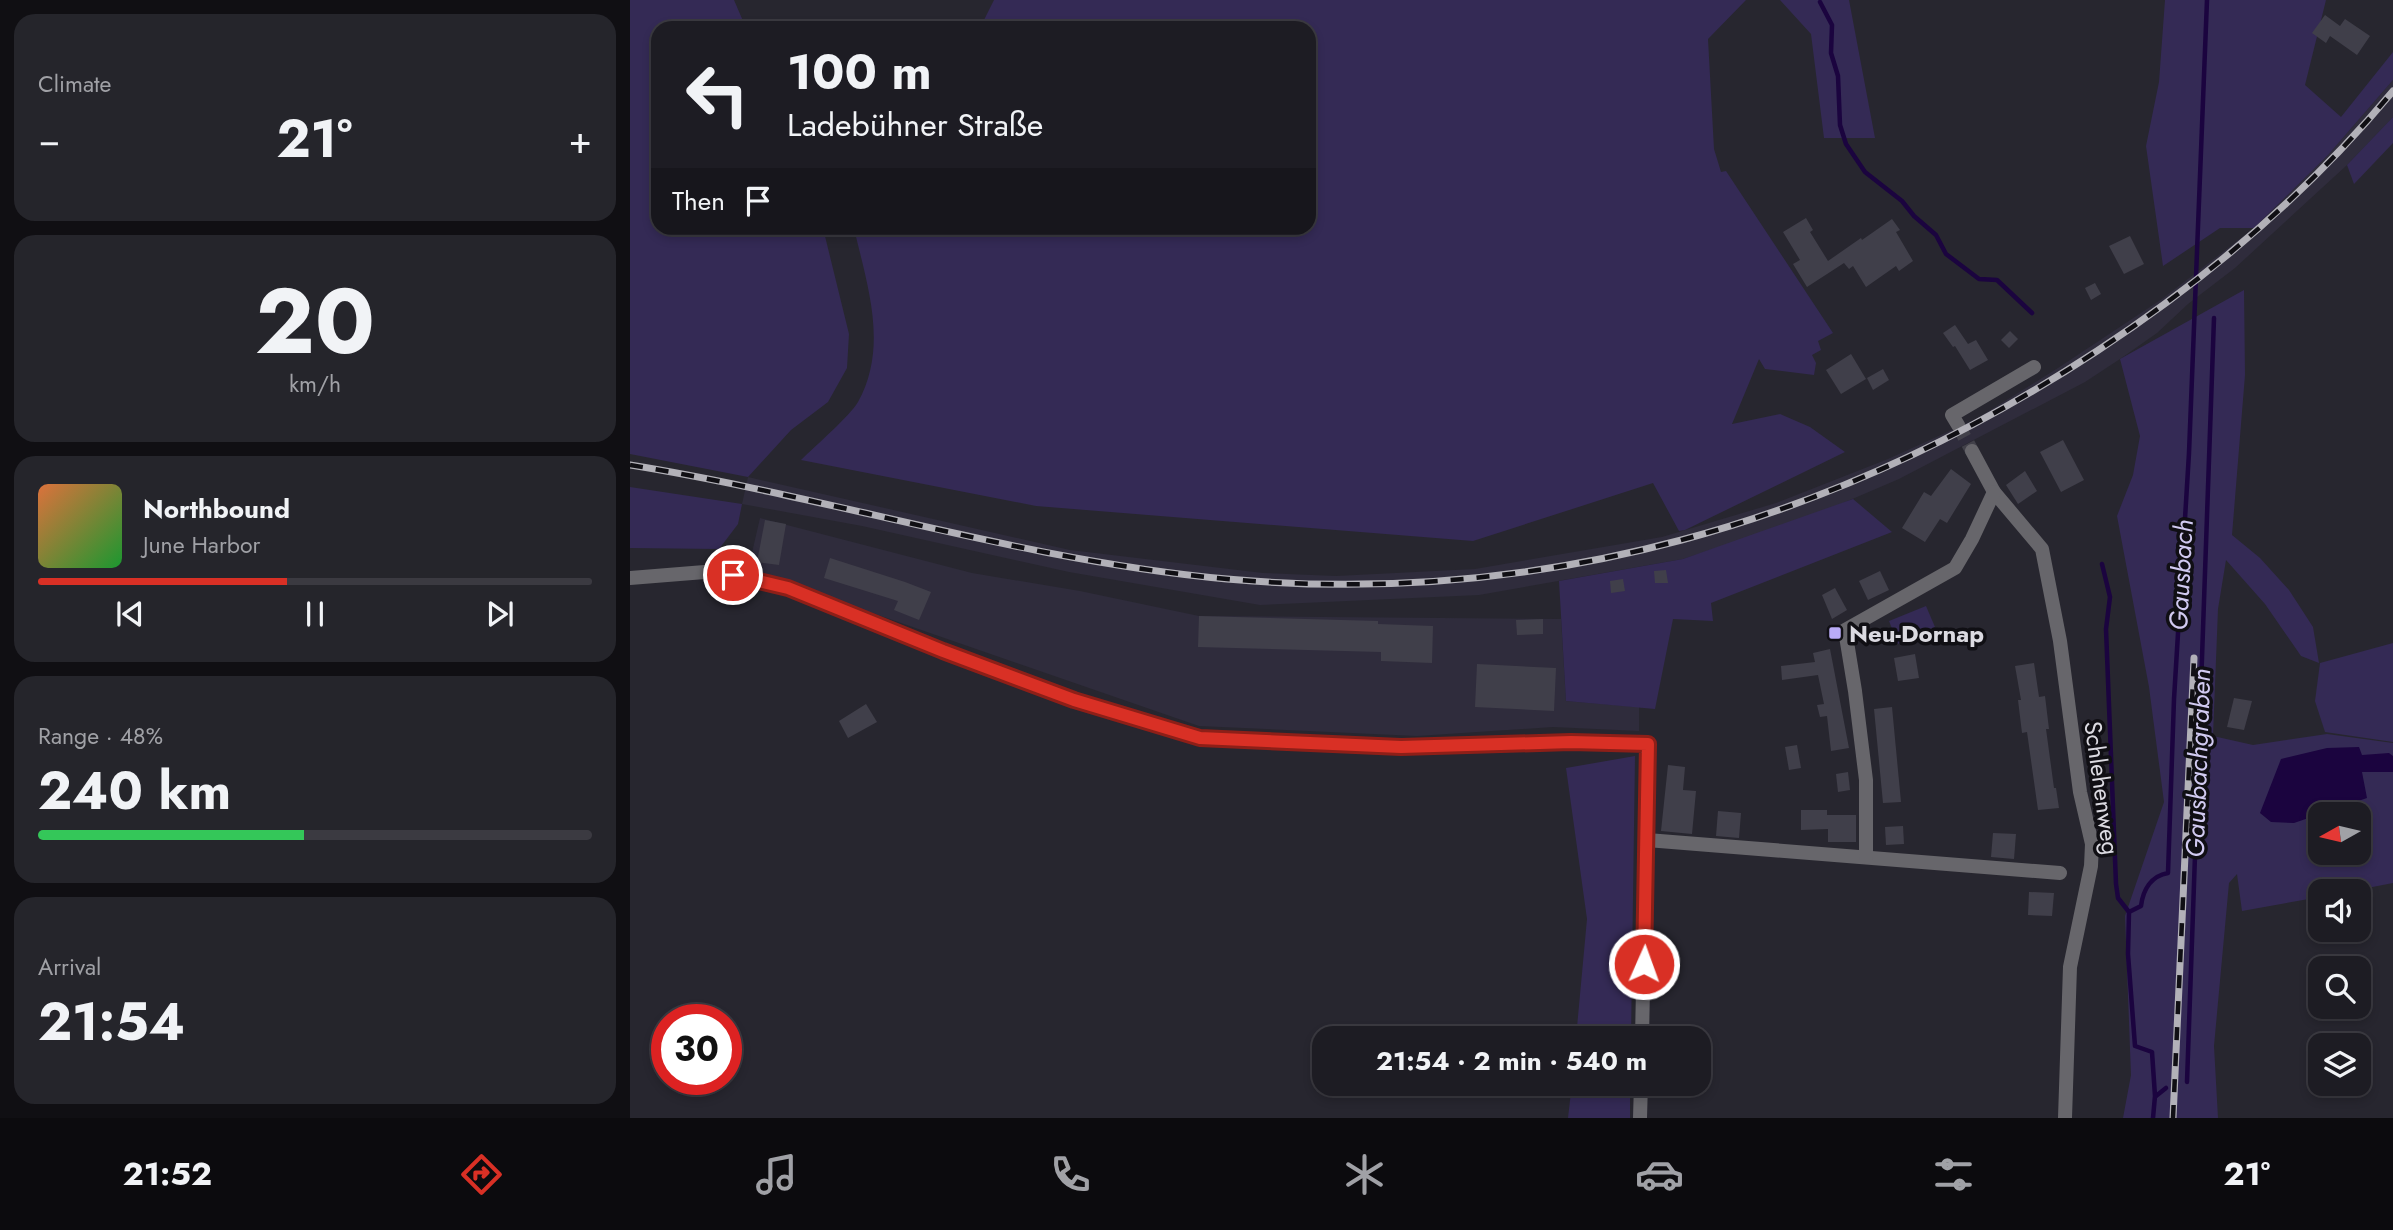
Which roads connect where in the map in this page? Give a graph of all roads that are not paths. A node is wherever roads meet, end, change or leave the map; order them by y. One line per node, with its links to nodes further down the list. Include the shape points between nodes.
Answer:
1 (2034, 367): 2 (street, via 1952,415)
2 (1958, 425)
3 (1972, 450): 4 (street)
4 (1994, 492): 7 (street, via 1955,568 1845,630 1866,780); 12 (street, Schlehenweg, via 2042,549 2092,844 2070,967)
5 (630, 578): 6 (street, via 717,571 788,588 1074,700 1200,738 1401,747 1648,744)
6 (1647, 840): 7 (street); 9 (street)
7 (1867, 857): 8 (street)
8 (2060, 873)
9 (1642, 1026)
10 (1641, 1096): 11 (street)
11 (1640, 1118)
12 (2065, 1118)

